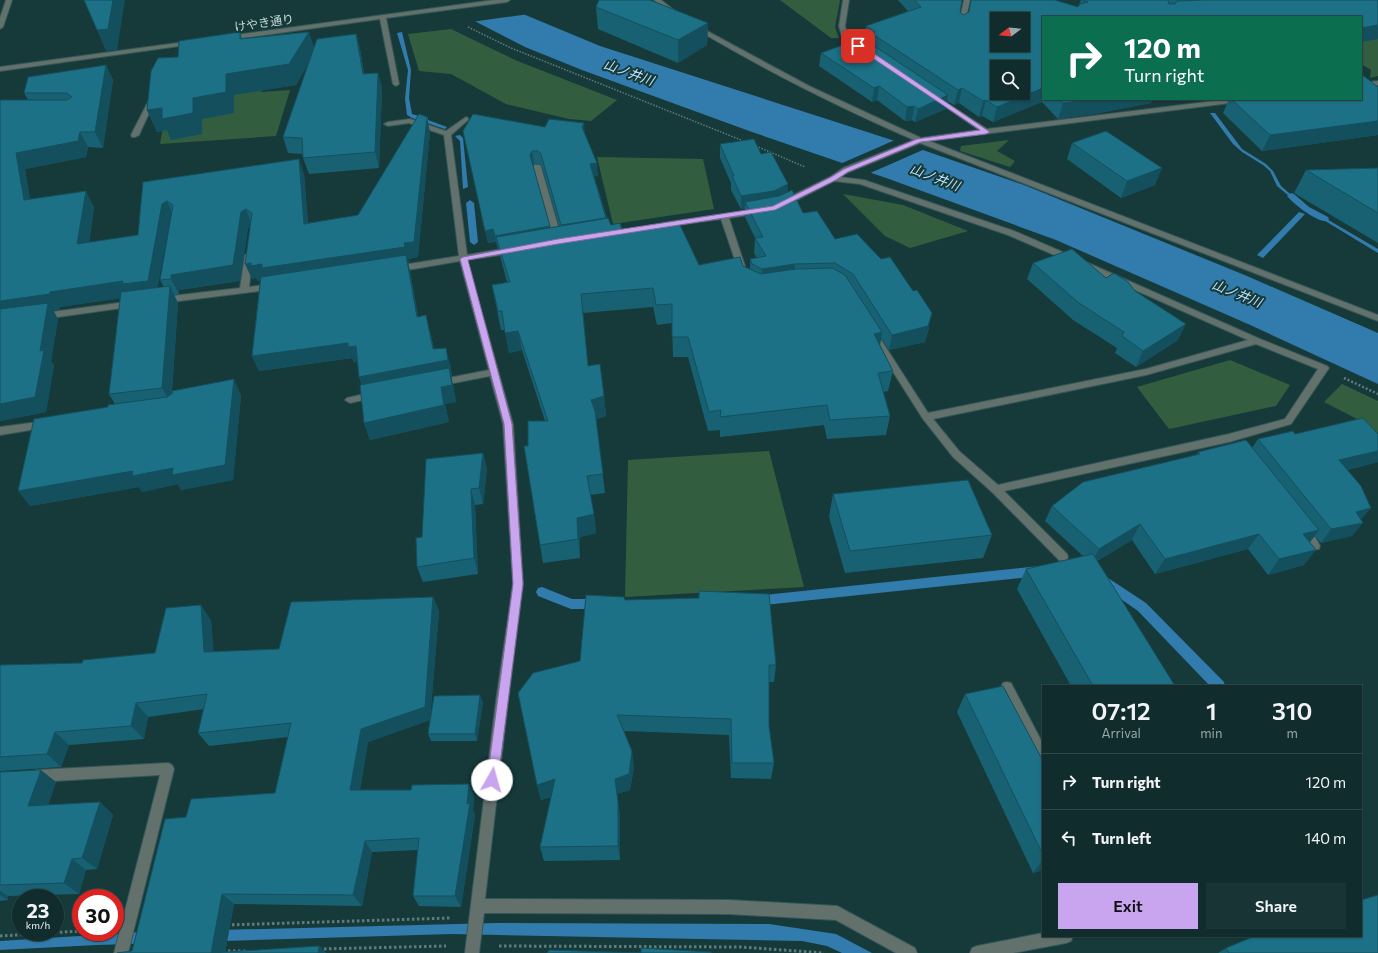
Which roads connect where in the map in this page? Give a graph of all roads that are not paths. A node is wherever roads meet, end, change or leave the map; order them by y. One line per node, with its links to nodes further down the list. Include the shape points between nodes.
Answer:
1 (9, 0): 10 (street)
2 (507, 0): 6 (street, けやき通り)
3 (657, 0): 7 (street)
4 (846, 0): 15 (street, via 842,26 845,37)
5 (967, 0): 9 (street)
6 (383, 17): 11 (street, けやき通り); 18 (street)
7 (682, 19)
8 (689, 23): 29 (street, via 784,76 872,120)
9 (961, 27)
10 (0, 28)
11 (217, 40)
12 (201, 42): 13 (street)
13 (177, 45): 14 (street); 16 (street)
14 (174, 52)
15 (871, 54)
16 (0, 69)
17 (1378, 83): 19 (street)
18 (396, 84)
19 (1362, 85)
20 (928, 93): 26 (street)
21 (155, 94): 28 (street)
22 (1232, 100): 23 (street)
23 (1217, 101): 26 (street)
24 (466, 119): 27 (street)
25 (388, 124): 27 (street, via 410,121)
26 (986, 132): 29 (street)
27 (447, 134): 37 (street)
28 (135, 135)
29 (920, 140): 31 (street, via 846,170); 45 (street)
30 (537, 167): 34 (street)
31 (833, 179): 32 (street, via 771,208); 47 (street, via 862,182 1011,233)
32 (724, 216): 33 (street); 39 (street)
33 (653, 227)
34 (558, 242)
35 (251, 244): 41 (street)
36 (522, 248): 37 (street)
37 (463, 259): 38 (street); 48 (street)
38 (385, 270)
39 (744, 274)
40 (284, 285): 41 (street)
41 (244, 291): 42 (street)
42 (159, 298)
43 (138, 303): 44 (street)
44 (38, 317)
45 (1378, 318)
46 (867, 325): 52 (street)
47 (1257, 341): 52 (street, via 1146,372); 55 (street, via 1324,368 1288,422 1231,442)
48 (495, 372): 49 (street); 62 (street, via 508,424 518,584)
49 (426, 385)
50 (381, 394): 51 (street)
51 (350, 400)
52 (926, 417): 55 (street, via 956,454)
53 (53, 424): 54 (street)
54 (0, 431)
55 (996, 489): 58 (street)
56 (1296, 522): 57 (street)
57 (1315, 546)
58 (1063, 557)
59 (1007, 687): 60 (street)
60 (1042, 754)
61 (23, 777): 65 (street, via 168,769)
62 (477, 911): 64 (street); 66 (street, via 729,907 837,913)
63 (1061, 937): 67 (street)
64 (472, 949)
65 (121, 953)
66 (910, 953)
67 (977, 953)

